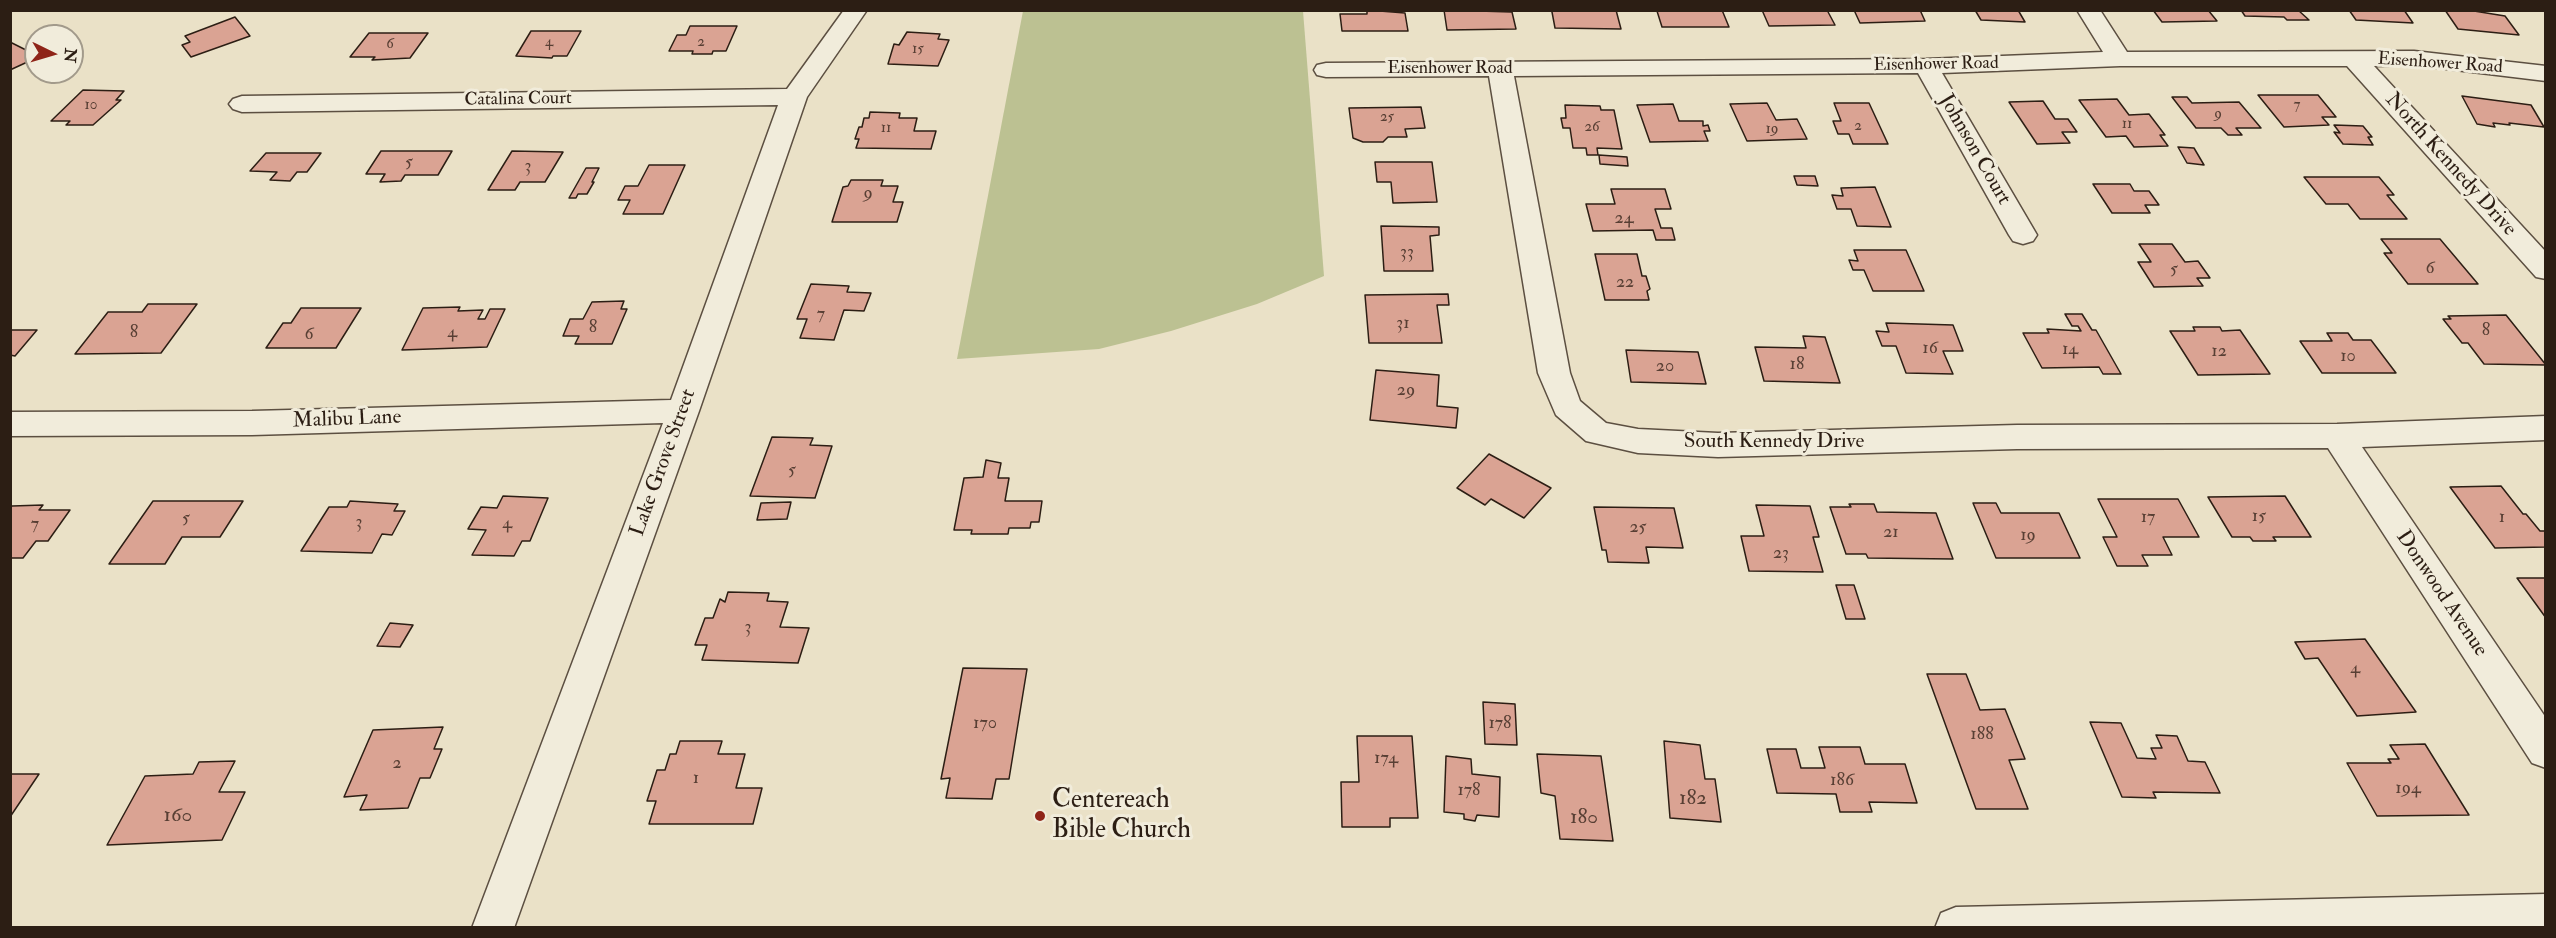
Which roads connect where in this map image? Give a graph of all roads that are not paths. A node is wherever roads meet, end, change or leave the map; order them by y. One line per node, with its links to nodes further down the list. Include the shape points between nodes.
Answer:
1 (856, 10): 9 (street, Lake Grove Street)
2 (2088, 10): 3 (street)
3 (2120, 59): 4 (street, Eisenhower Road); 5 (street, Eisenhower Road)
4 (2354, 59): 8 (street, Eisenhower Road, via 2455,61); 12 (street, North Kennedy Drive)
5 (1926, 66): 6 (street, Eisenhower Road); 11 (street, Johnson Court)
6 (1500, 69): 7 (street, Eisenhower Road); 16 (street, South Kennedy Drive, via 1554,373 1567,407 1597,433 1638,441 1718,445 2017,437)
7 (1326, 70)
8 (2546, 74)
9 (794, 97): 10 (street, Catalina Court); 13 (street, Lake Grove Street)
10 (242, 104)
11 (2023, 235)
12 (2546, 270)
13 (683, 411): 14 (street, Malibu Lane, via 252,423); 19 (street, Lake Grove Street)
14 (10, 424)
15 (2546, 428): 16 (street)
16 (2337, 436): 17 (street, Donwood Avenue)
17 (2546, 751)
18 (2546, 914): 20 (street)
19 (493, 927)
20 (1956, 927)

